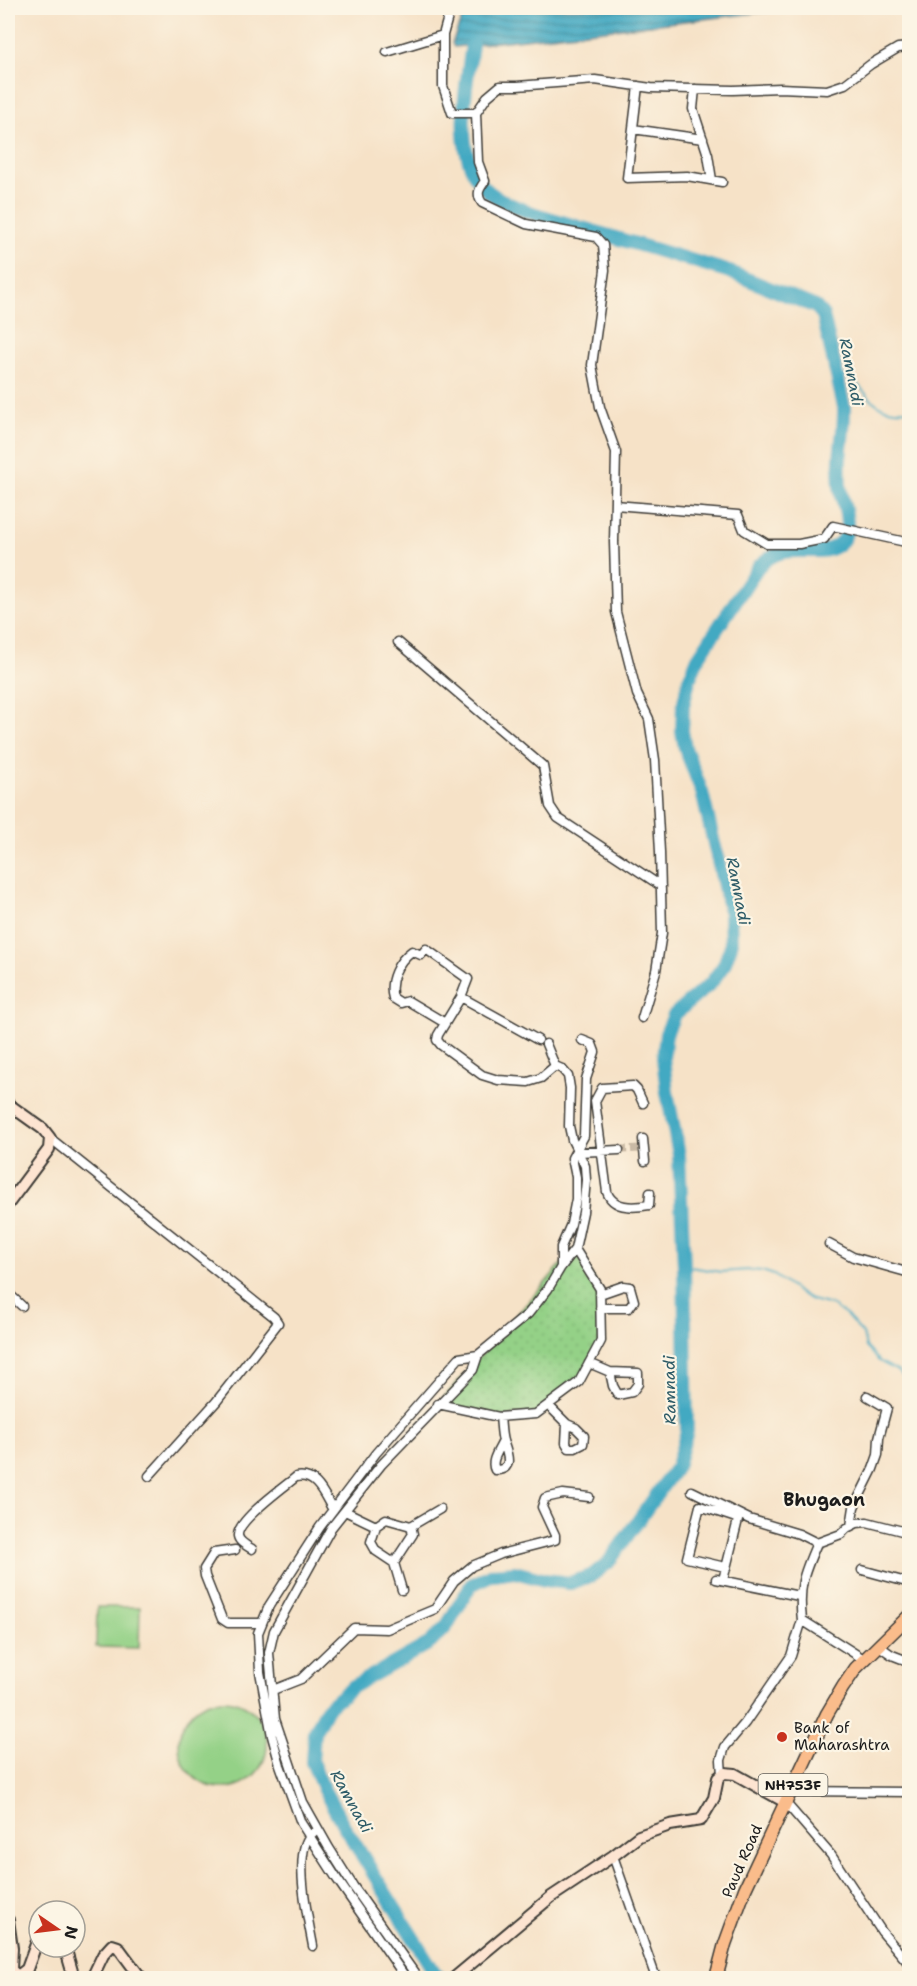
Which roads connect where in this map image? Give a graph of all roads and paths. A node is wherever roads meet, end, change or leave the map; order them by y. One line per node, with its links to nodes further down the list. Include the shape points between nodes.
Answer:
1 (446, 8): 2 (street, via 448,18)
2 (442, 35): 4 (street); 7 (street, via 443,86 452,113)
3 (909, 46): 6 (street, via 898,48 845,84 827,90)
4 (387, 52)
5 (638, 86): 6 (street); 7 (street, via 595,80 500,86); 8 (street)
6 (695, 89): 9 (street, via 693,109)
7 (473, 112): 12 (street, via 483,184 478,197 482,203 526,224 596,237 603,245 605,270 592,365 600,407 616,452)
8 (633, 129): 9 (street); 10 (street, via 627,178 687,176)
9 (703, 139): 10 (street)
10 (712, 180): 11 (street)
11 (722, 182)
12 (615, 505): 13 (street, via 738,515 744,530 766,544 824,539 833,526); 15 (street, via 616,612 637,694 649,719 655,760)
13 (909, 543)
14 (398, 642): 15 (street, via 543,766 550,806 558,818)
15 (661, 886): 17 (street, via 659,955)
16 (461, 997): 18 (street); 18 (street, via 468,979 464,975 426,949 421,955 412,951 404,957 393,977 393,998); 20 (street, via 542,1042)
17 (642, 1018)
18 (445, 1023): 20 (street, via 437,1040 482,1075 528,1082 541,1078)
19 (582, 1040): 25 (street, via 592,1044 595,1052 586,1080 584,1136)
20 (555, 1066): 25 (street, via 568,1076 569,1126)
21 (643, 1103): 27 (street, via 633,1086 602,1088 595,1101)
22 (8, 1104): 23 (street)
23 (50, 1138): 30 (street, via 49,1149); 48 (street, via 278,1323 216,1402)
24 (643, 1139): 28 (street)
25 (578, 1149): 27 (street); 32 (street, via 586,1180); 33 (street, via 572,1158 576,1199 561,1247)
26 (619, 1150): 27 (street)
27 (601, 1151): 29 (street, via 609,1198 625,1206 641,1206 649,1204)
28 (645, 1161)
29 (650, 1193)
30 (8, 1204)
31 (830, 1244): 34 (street, via 853,1257)
32 (575, 1249): 33 (street); 36 (street)
33 (561, 1267): 39 (street, via 528,1314)
34 (909, 1273)
35 (8, 1293): 37 (street)
36 (600, 1294): 38 (street); 38 (street, via 630,1287 634,1301 629,1308)
37 (22, 1306)
38 (600, 1308): 40 (street, via 601,1341)
39 (478, 1355): 43 (street, via 473,1370); 52 (street, via 459,1358 376,1453)
40 (589, 1363): 41 (street); 44 (street, via 579,1382)
41 (610, 1372)
42 (867, 1396): 56 (street, via 886,1408 878,1455 854,1507)
43 (438, 1404): 45 (street); 53 (street, via 381,1465)
44 (548, 1405): 45 (street, via 536,1414); 46 (street)
45 (500, 1417): 47 (street)
46 (567, 1424)
47 (503, 1442)
48 (149, 1476)
49 (692, 1491): 58 (street, via 749,1519)
50 (589, 1497): 75 (street, via 562,1494 545,1498 542,1507 555,1540 472,1566 454,1581 435,1609 387,1629 354,1628 301,1679)
51 (440, 1509): 55 (street)
52 (333, 1510): 59 (street, via 315,1481 303,1476 296,1478 240,1526 239,1540); 69 (street)
53 (345, 1511): 54 (street); 72 (street, via 274,1631)
54 (376, 1526): 55 (street, via 386,1519); 61 (street, via 371,1542 376,1551)
55 (411, 1526): 61 (street, via 412,1534)
56 (851, 1526): 57 (street, via 867,1522); 58 (street)
57 (909, 1533)
58 (817, 1543): 66 (street)
59 (252, 1549)
60 (235, 1550): 69 (street, via 214,1552 204,1569 205,1576 222,1619 228,1623)
61 (394, 1563): 65 (street)
62 (725, 1567): 62 (street, via 738,1520 700,1506 687,1558); 66 (street, via 719,1580)
63 (862, 1570): 64 (street)
64 (909, 1583)
65 (402, 1590)
66 (799, 1596): 68 (street)
67 (909, 1615): 70 (main road, Paud Road / NH753F)
68 (801, 1620): 73 (street); 76 (street, via 791,1656 725,1748)
69 (261, 1623): 71 (street)
70 (879, 1646): 73 (main road, Paud Road / NH753F); 74 (street)
71 (258, 1653): 72 (street); 80 (street, via 280,1765)
72 (269, 1653): 75 (street)
73 (865, 1660): 78 (main road, Paud Road / NH753F, via 843,1687)
74 (909, 1662)
75 (273, 1690): 79 (street, via 275,1719 303,1802)
76 (722, 1775): 78 (street, via 735,1774); 81 (street, via 701,1820 639,1836)
77 (909, 1792): 78 (street)
78 (788, 1797): 87 (street); 96 (main road, Paud Road / NH753F, via 745,1889)
79 (318, 1829): 80 (street); 82 (street)
80 (309, 1835): 82 (street); 84 (street, via 302,1880)
81 (613, 1856): 94 (street, via 552,1897); 95 (street)
82 (369, 1918): 92 (street); 93 (street)
83 (8, 1920): 88 (street, via 12,1948)
84 (313, 1946)
85 (31, 1959): 88 (street, via 27,1969 18,1976)
86 (68, 1959): 89 (street)
87 (909, 1965)
88 (9, 1973)
89 (74, 1978)
90 (92, 1978): 91 (street, via 103,1954 112,1945 118,1947)
91 (141, 1978)
92 (406, 1978)
93 (418, 1978)
94 (457, 1978)
95 (656, 1978)
96 (716, 1978)

